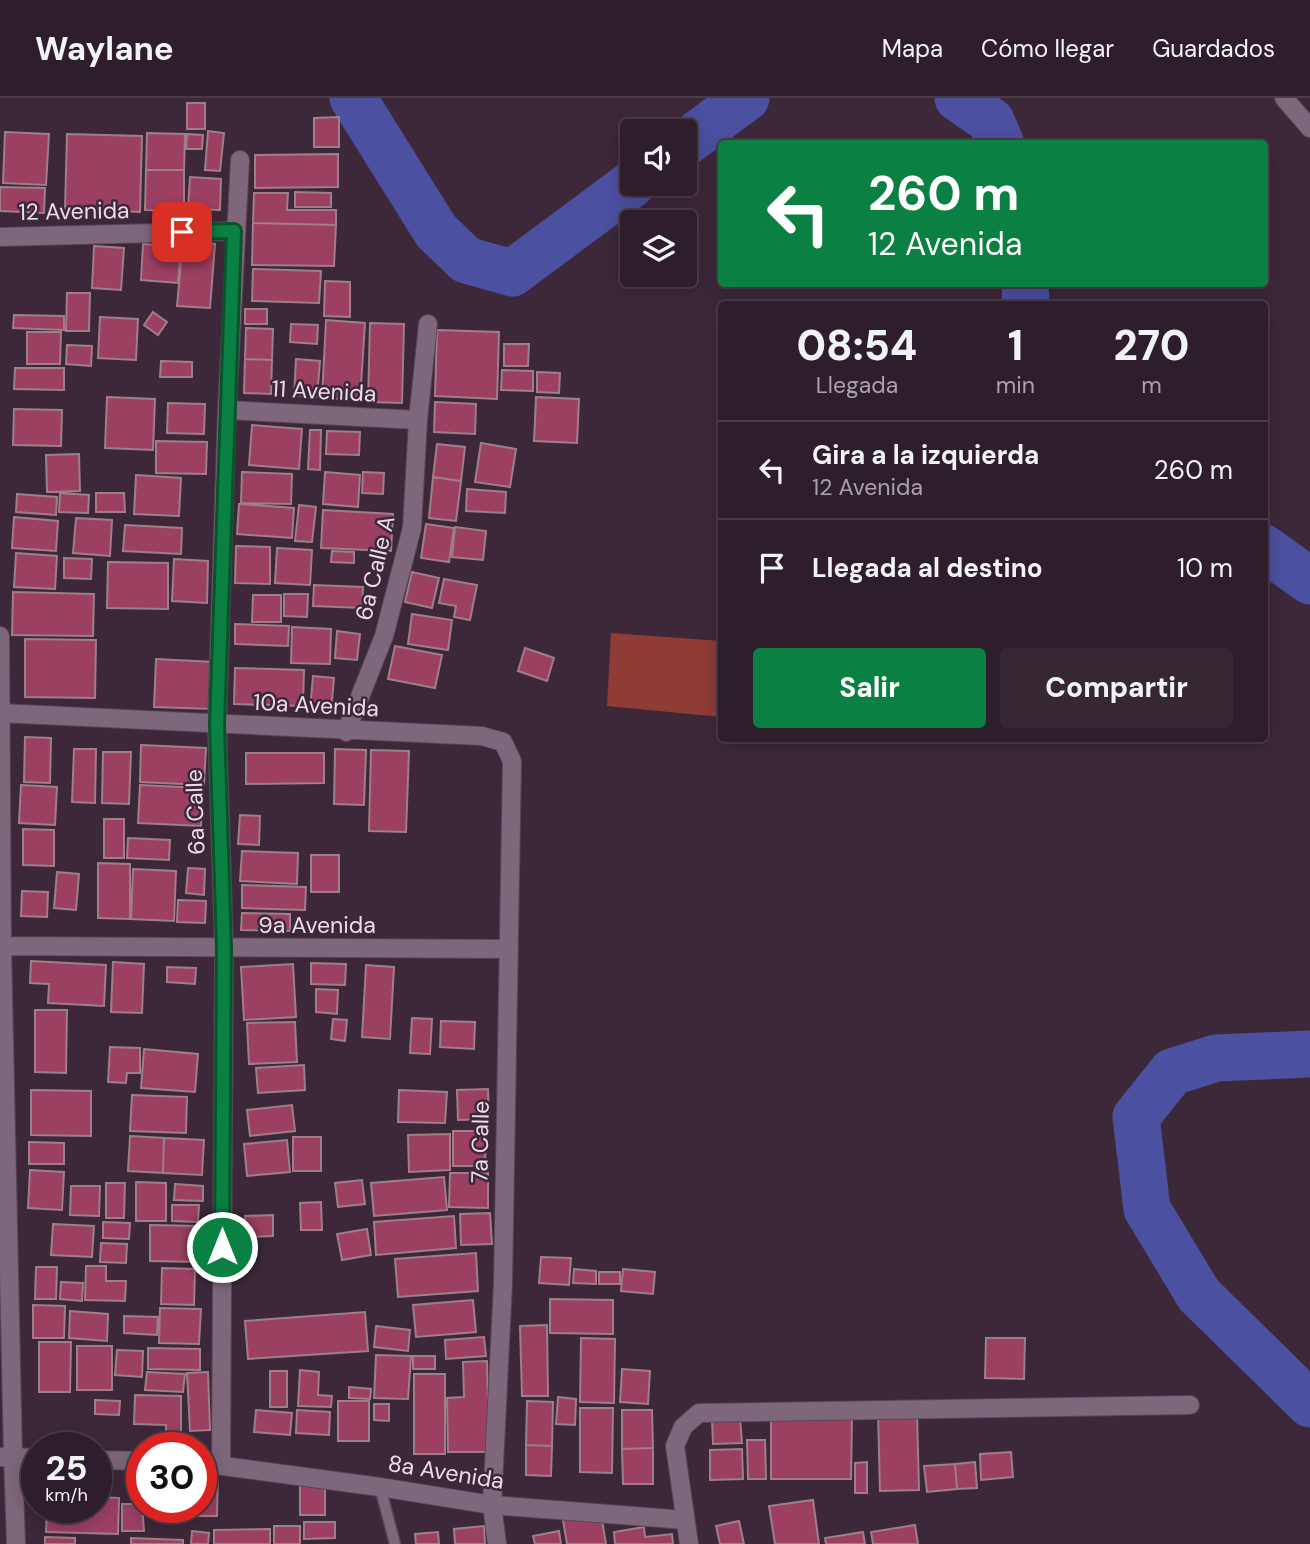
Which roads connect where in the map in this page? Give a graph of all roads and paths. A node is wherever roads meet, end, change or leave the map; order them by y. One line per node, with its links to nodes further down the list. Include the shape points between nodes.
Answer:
1 (1284, 98): 2 (street)
2 (1310, 128)
3 (240, 160): 4 (street, 6a Calle)
4 (234, 231): 5 (street, 12 Avenida); 7 (street, 6a Calle)
5 (0, 237)
6 (428, 324): 8 (street, 6a Calle A)
7 (227, 410): 8 (street, 11 Avenida); 11 (street, 6a Calle)
8 (418, 420): 12 (street, 6a Calle A, via 412,528 384,636)
9 (0, 636): 10 (street)
10 (1, 713): 11 (street, 10a Avenida); 14 (street)
11 (217, 724): 12 (street, 10a Avenida); 15 (street, 6a Calle)
12 (346, 732): 13 (street, 10a Avenida, via 482,736)
13 (503, 742): 16 (street, 7a Calle, via 512,761)
14 (1, 946): 15 (street, 9a Avenida); 18 (street)
15 (224, 949): 16 (street, 9a Avenida); 20 (street, 6a Calle)
16 (508, 949): 22 (street, 7a Calle, via 503,1283)
17 (1190, 1405): 23 (street, via 699,1413 683,1427 675,1446)
18 (6, 1457): 24 (street)
19 (217, 1464): 20 (street, 8a Avenida)
20 (220, 1464): 21 (street, 8a Avenida)
21 (380, 1487): 22 (street, 8a Avenida); 25 (lane)
22 (492, 1505): 23 (street, 8a Avenida); 26 (street, 7a Calle)
23 (685, 1520): 27 (street)
24 (16, 1544)
25 (395, 1544)
26 (497, 1544)
27 (689, 1544)

